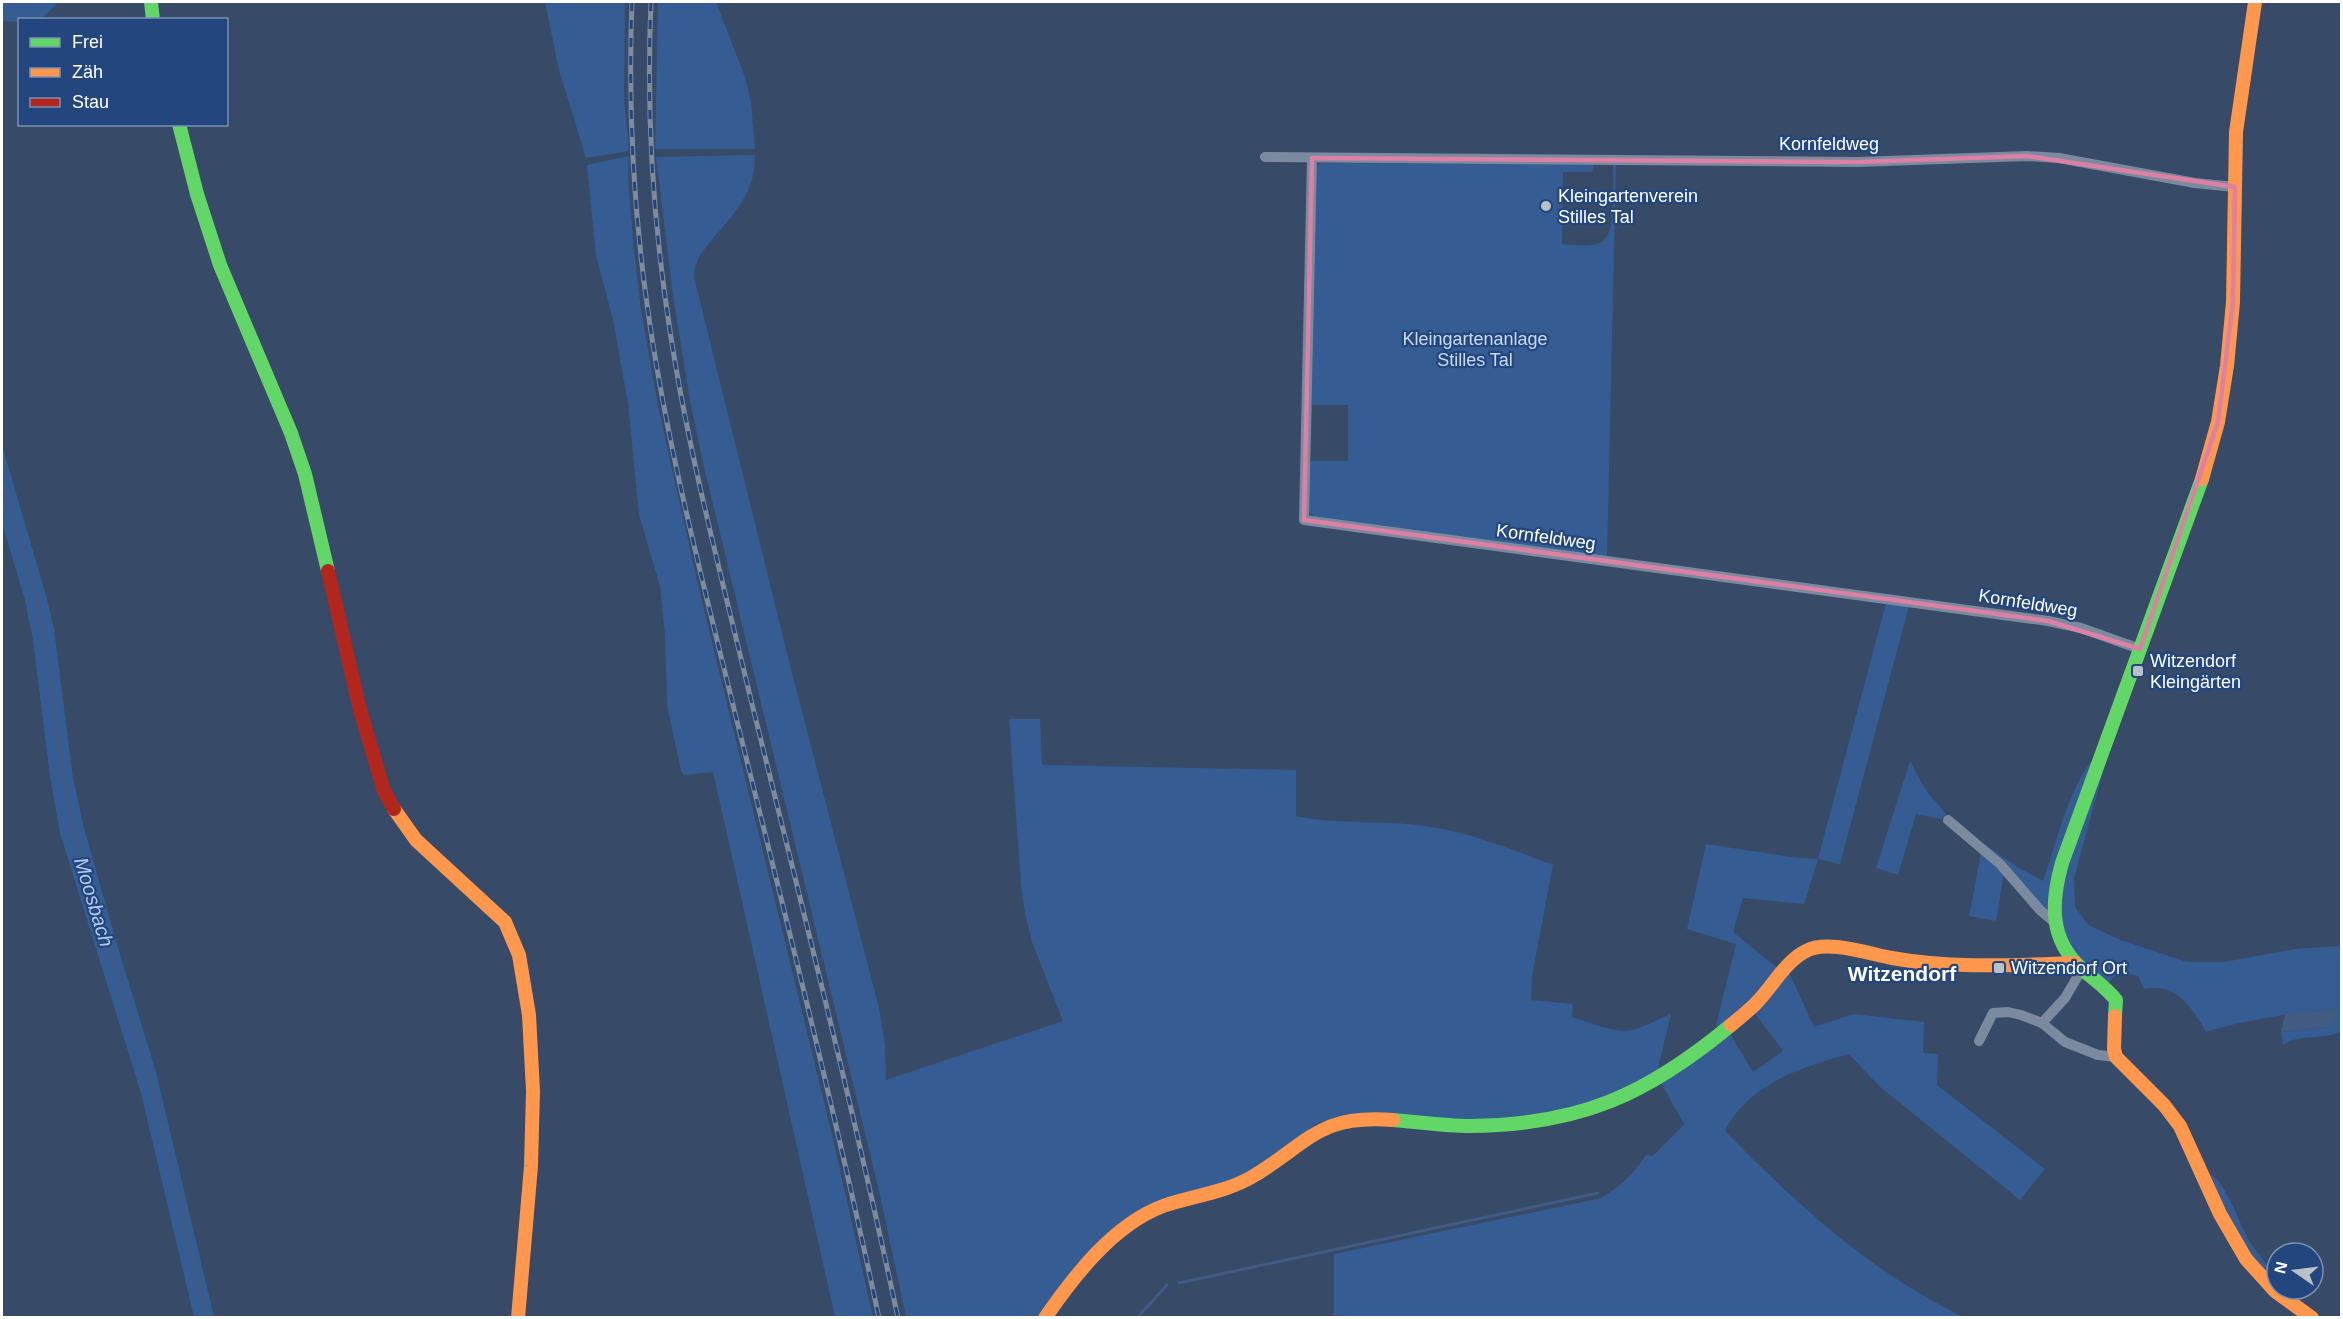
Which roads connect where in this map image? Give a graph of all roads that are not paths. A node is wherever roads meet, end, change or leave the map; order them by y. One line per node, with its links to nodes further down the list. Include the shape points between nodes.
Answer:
1 (151, 2): 3 (street)
2 (2255, 2): 7 (street, via 2236,132)
3 (153, 18)
4 (179, 126): 15 (street, via 219,266 305,474 360,710 384,791 416,840 505,922 520,955 530,1025 533,1117)
5 (1265, 157): 6 (street, Kornfeldweg)
6 (1312, 158): 7 (street, Kornfeldweg, via 1858,162 2027,156); 8 (street, Kornfeldweg, via 1304,520 2048,621)
7 (2235, 187): 8 (street, via 2232,322 2218,422 2198,491)
8 (2140, 649): 10 (street, via 2060,872)
9 (1948, 820): 10 (street, via 2000,864)
10 (2054, 922): 11 (street, via 2061,944)
11 (2078, 966): 12 (street, via 2065,998); 14 (street, via 2116,1000); 16 (street, via 1914,962 1816,947 1800,956 1728,1027 1623,1098 1580,1112 1500,1123 1451,1125 1361,1119 1327,1126 1239,1183 1162,1206 1132,1222)
12 (2042, 1023): 13 (street, via 1998,1011 1989,1017); 14 (street, via 2065,1042 2098,1055)
13 (1979, 1041)
14 (2116, 1057): 17 (street, via 2172,1115 2220,1214 2255,1271 2286,1300)
15 (518, 1317)
16 (1045, 1317)
17 (2312, 1317)

